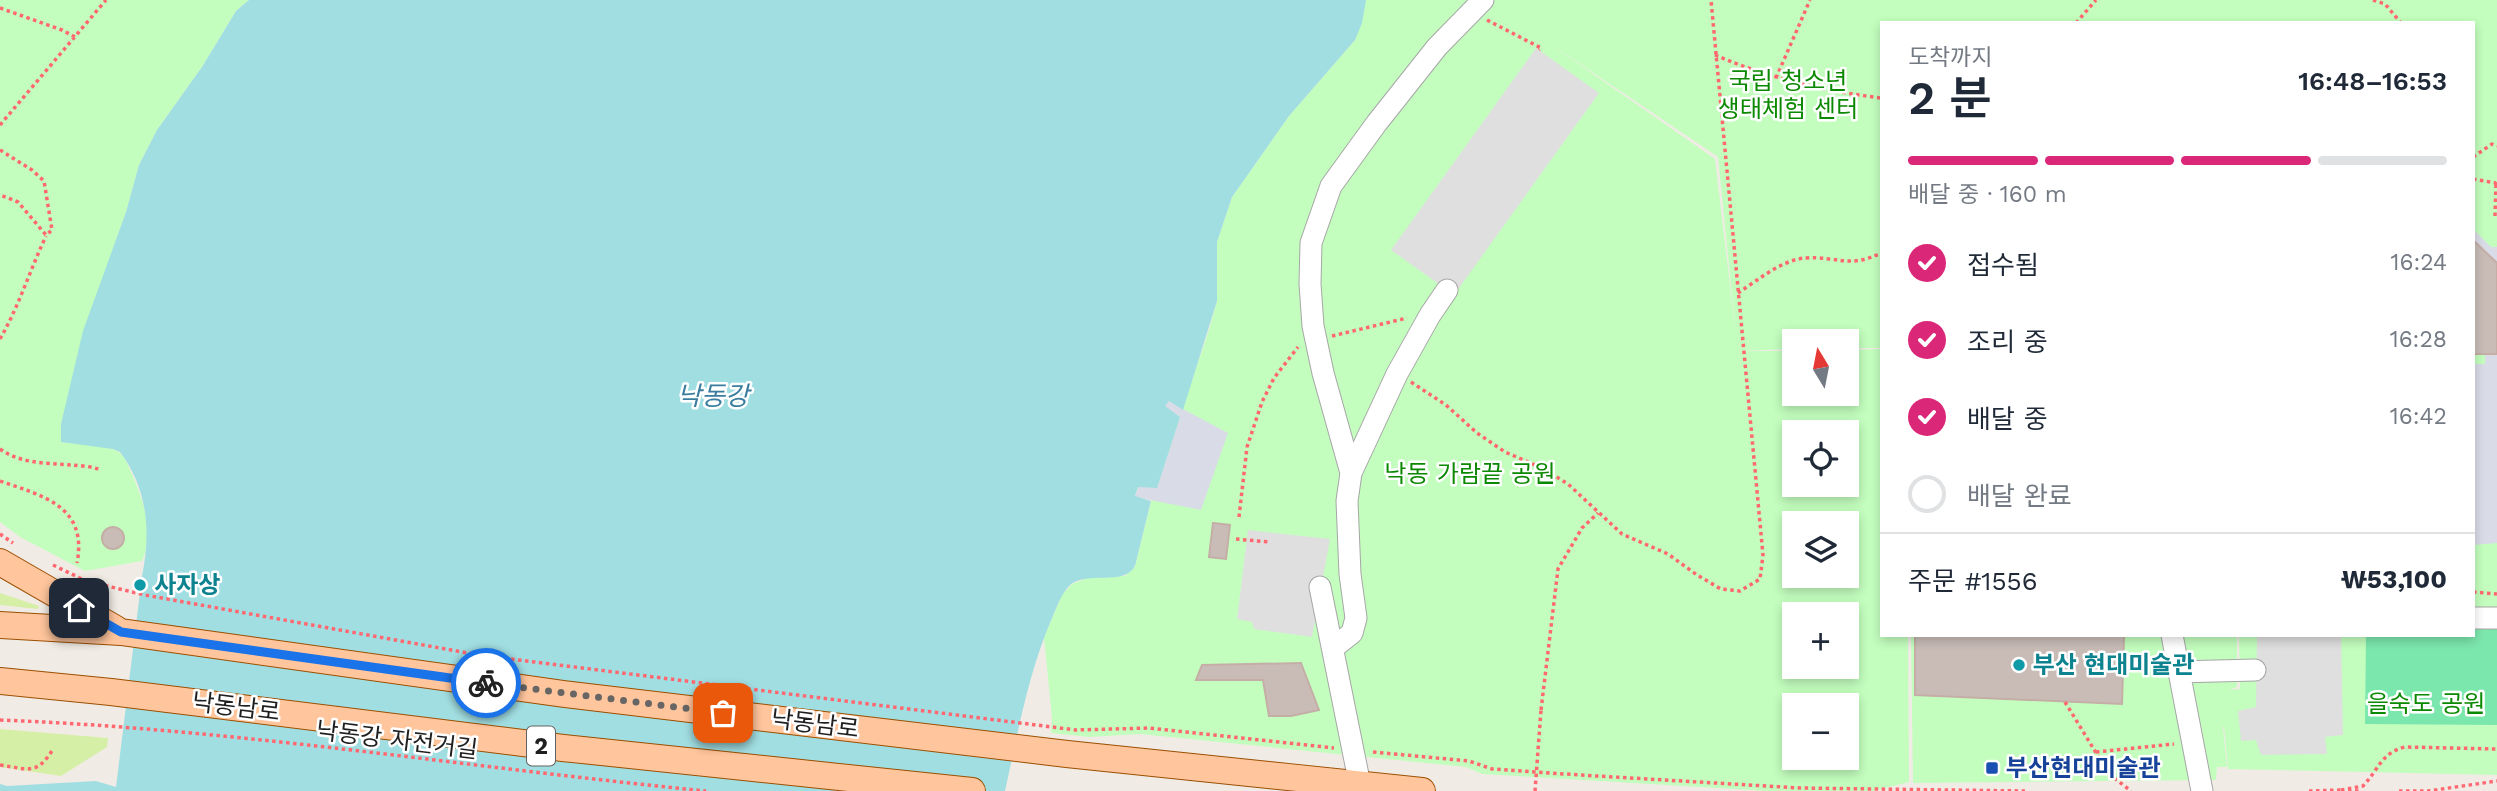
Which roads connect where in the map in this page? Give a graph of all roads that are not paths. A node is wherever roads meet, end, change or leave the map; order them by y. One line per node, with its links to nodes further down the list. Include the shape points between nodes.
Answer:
1 (1477, 6): 3 (street, via 1437,47 1331,187 1311,243 1314,333)
2 (1447, 290): 3 (street, via 1397,374)
3 (1351, 473): 11 (street, via 1349,562 1356,618 1352,633)
4 (8, 553): 9 (main road)
5 (1320, 587): 11 (street)
6 (2475, 618): 7 (street)
7 (2497, 618)
8 (0, 625): 9 (main road, 낙동남로 / 2)
9 (121, 632): 15 (main road, 낙동남로 / 2, via 564,694)
10 (2172, 637): 13 (street)
11 (1333, 648): 15 (street)
12 (2255, 670): 13 (street)
13 (2178, 672): 18 (street)
14 (0, 681): 16 (main road, 낙동남로 / 2, via 549,747)
15 (1360, 785): 17 (main road, 낙동남로 / 2)
16 (972, 791)
17 (1422, 791)
18 (2202, 791)

